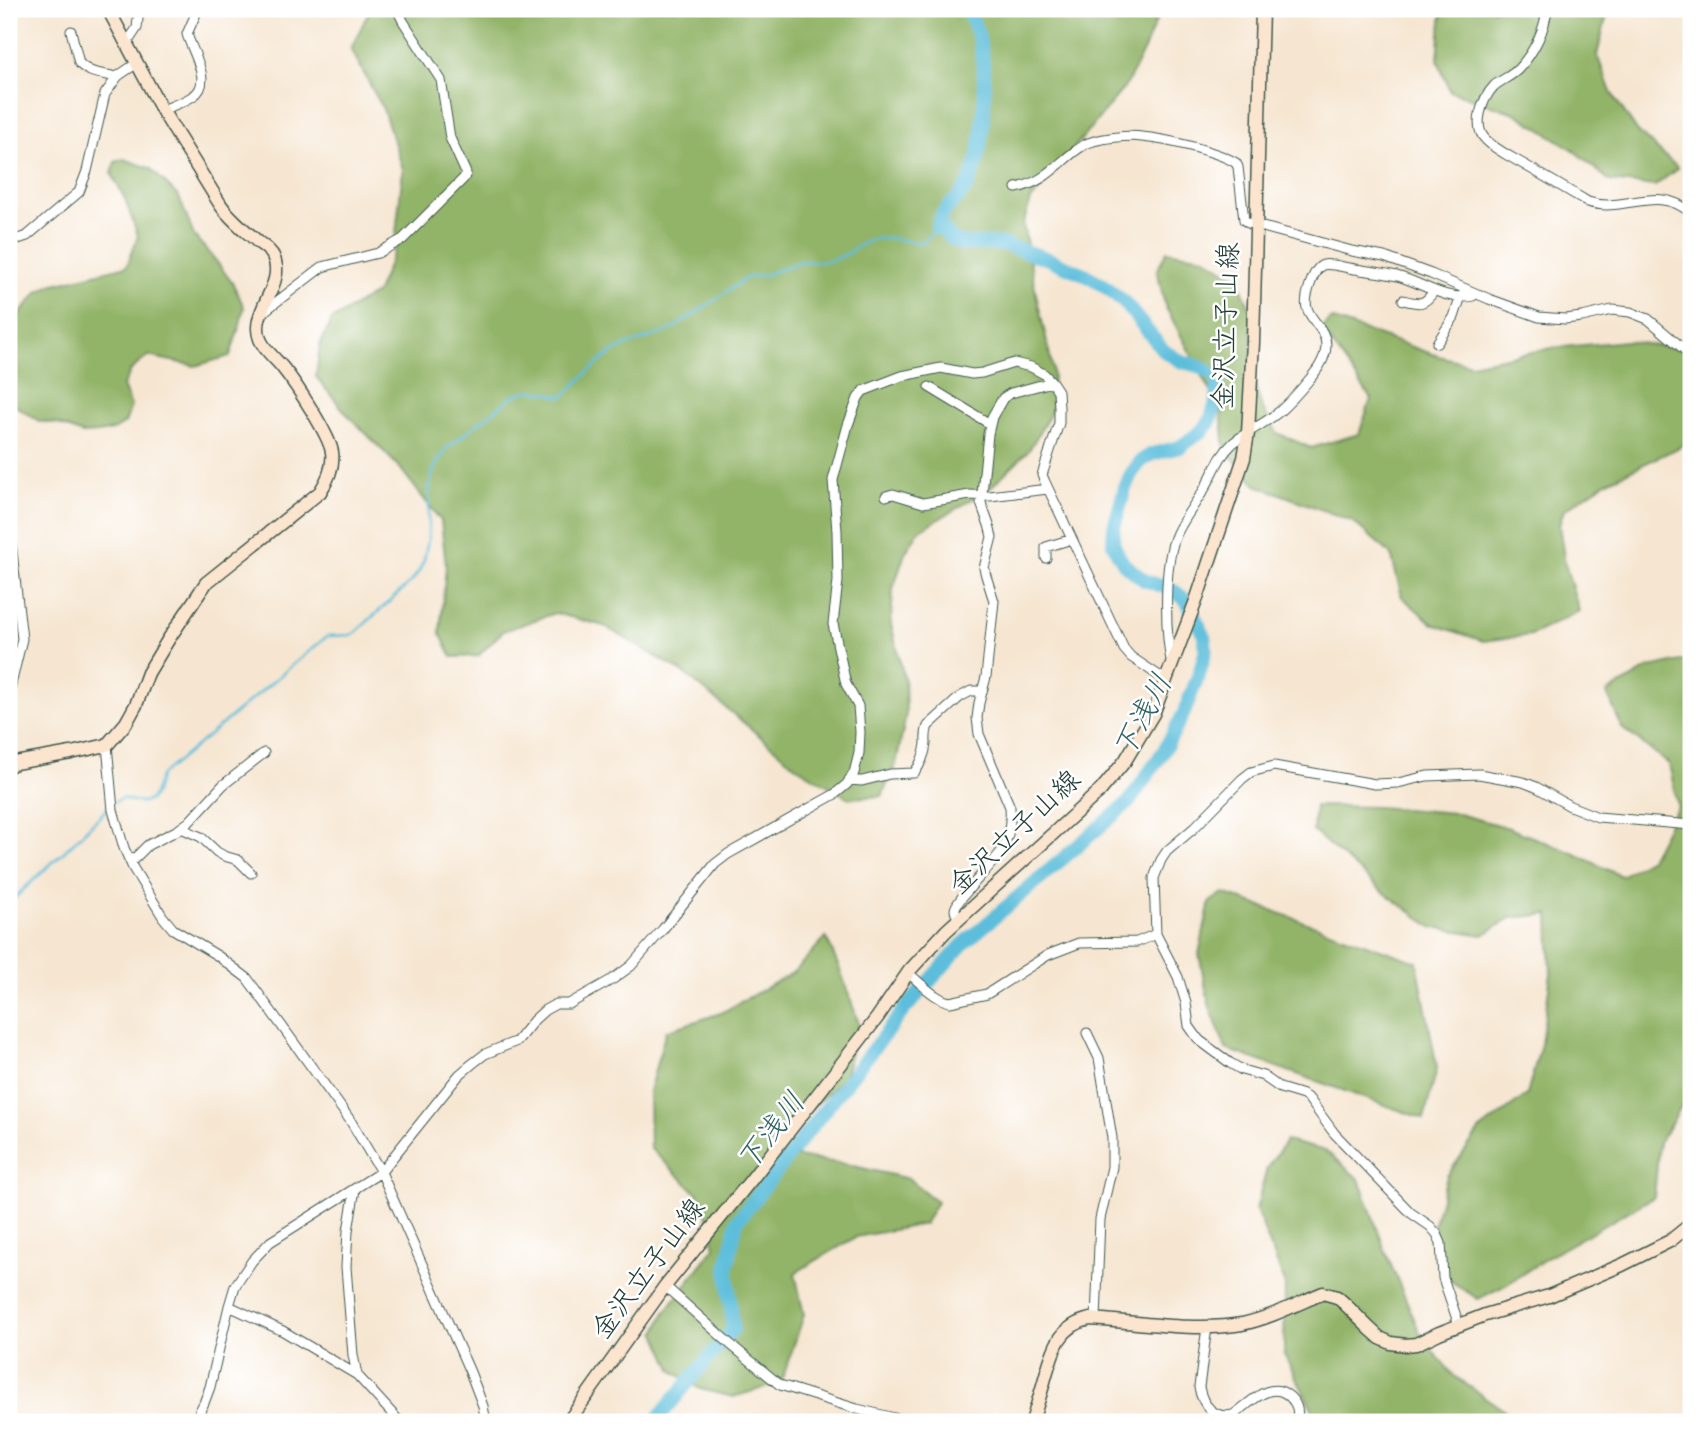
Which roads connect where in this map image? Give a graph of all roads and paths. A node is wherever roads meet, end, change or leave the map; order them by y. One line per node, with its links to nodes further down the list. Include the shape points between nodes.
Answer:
1 (108, 9): 10 (street)
2 (139, 9): 10 (street, via 137,28)
3 (198, 9): 13 (street, via 187,34 203,76 201,86 194,96)
4 (226, 9): 5 (street)
5 (233, 9)
6 (397, 9): 22 (street, via 441,80 450,138 466,173 464,178 403,239 378,253 322,267)
7 (1262, 9): 16 (street, 金沢立子山線)
8 (1547, 9): 15 (street, via 1524,63 1486,99 1479,129 1483,138 1588,202 1614,206 1653,199)
9 (71, 31): 12 (street, via 82,66)
10 (127, 43): 11 (street)
11 (137, 63): 12 (street); 13 (street)
12 (117, 77): 17 (street, via 102,102 79,192 27,236 18,239)
13 (162, 110): 22 (street, via 224,210 274,257 276,275)
14 (1016, 188): 16 (street, via 1049,174 1086,144 1144,137 1188,145 1233,161 1238,167 1244,220)
15 (1691, 213)
16 (1255, 225): 19 (street, via 1384,257); 28 (street, 金沢立子山線)
17 (9, 232)
18 (1434, 291): 20 (street); 21 (street, via 1423,302); 28 (street, via 1394,275 1320,266 1313,275 1306,305 1326,341 1325,354 1282,410)
19 (1475, 293): 20 (street); 24 (street, via 1539,317 1630,312 1648,319)
20 (1461, 296): 23 (street)
21 (1403, 300)
22 (261, 314): 42 (street, via 258,331 262,344 285,370 332,450 327,481 320,492 206,583 148,673 126,723)
23 (1437, 343)
24 (1691, 355)
25 (1052, 382): 27 (street, via 1003,398); 29 (street, via 1058,391 1059,423 1042,475); 45 (street, via 1023,364 972,374 941,368 902,376 863,391 858,398 833,480 838,531 833,624 846,684 858,706 860,732 859,753)
26 (929, 387): 27 (street)
27 (990, 424): 31 (street)
28 (1248, 432): 38 (street, 金沢立子山線, via 1244,458); 38 (street, via 1221,457 1177,533 1167,573)
29 (1048, 489): 31 (street); 33 (street)
30 (886, 496): 31 (street, via 923,503)
31 (982, 496): 40 (street, via 992,537 984,568 994,601)
32 (9, 525): 35 (street)
33 (1072, 539): 34 (street, via 1046,547); 39 (street, via 1124,649)
34 (1046, 558)
35 (11, 560): 36 (street)
36 (14, 609): 37 (street, via 22,639)
37 (12, 667): 41 (street)
38 (1172, 667): 39 (street, 金沢立子山線)
39 (1167, 681): 50 (street, 金沢立子山線, via 1125,761 1101,790)
40 (982, 691): 45 (street, via 960,697 928,726 926,745 914,773); 50 (street, via 979,734 1010,807 1011,820 1003,849 955,906)
41 (9, 692)
42 (107, 745): 44 (street); 48 (street, via 113,810)
43 (264, 753): 47 (street, via 223,785)
44 (9, 766)
45 (849, 780): 54 (street, via 835,794 715,864 631,966 569,1004 545,1010 517,1041 471,1064)
46 (1691, 825): 51 (street, via 1598,817 1523,782 1485,774 1444,774 1375,784 1268,767 1242,779 1167,851 1153,884)
47 (181, 828): 48 (street, via 148,845); 49 (street, via 238,860)
48 (131, 862): 54 (street, via 173,929 247,978 350,1120)
49 (251, 873)
50 (959, 919): 52 (street, 金沢立子山線)
51 (1156, 934): 52 (street, via 1137,942 1079,943 1048,955 987,994 950,1002); 60 (street, via 1175,969 1189,1026 1199,1040 1242,1070 1309,1099 1339,1139 1437,1234 1443,1278)
52 (908, 974): 57 (street, 金沢立子山線)
53 (1087, 1033): 59 (street, via 1099,1059 1112,1138 1112,1167 1100,1219)
54 (381, 1172): 55 (street); 65 (street, via 470,1372)
55 (355, 1189): 58 (street, via 270,1242 244,1270); 62 (street, via 346,1267)
56 (1691, 1224): 60 (street, via 1670,1241 1622,1265 1549,1296)
57 (665, 1286): 66 (street, 金沢立子山線); 67 (street, via 780,1385)
58 (229, 1307): 62 (street, via 283,1331); 63 (street, via 210,1387)
59 (1096, 1320): 61 (street); 68 (street, via 1080,1322 1054,1347)
60 (1459, 1325): 61 (street, via 1416,1344 1391,1343 1337,1297 1323,1293 1243,1324)
61 (1207, 1327): 69 (street, via 1199,1387 1209,1410 1233,1415 1264,1392 1276,1389 1295,1402)
62 (357, 1375): 64 (street)
63 (194, 1422)
64 (400, 1422)
65 (486, 1422)
66 (568, 1422)
67 (905, 1422)
68 (1032, 1422)
69 (1296, 1422)

